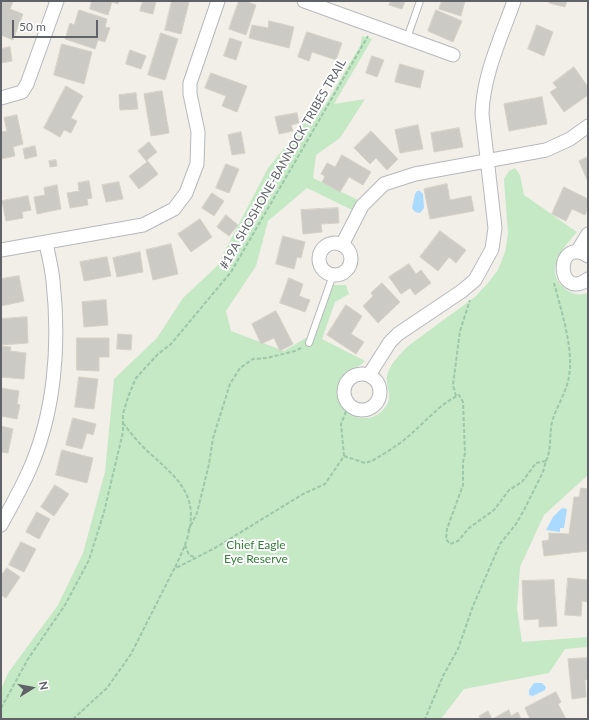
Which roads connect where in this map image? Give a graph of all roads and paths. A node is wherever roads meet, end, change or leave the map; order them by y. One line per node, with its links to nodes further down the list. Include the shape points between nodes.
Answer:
1 (57, 1): 10 (street, via 27,84 22,92)
2 (218, 1): 14 (street, via 190,83 198,132 197,164 186,193 174,209 143,225)
3 (304, 1): 6 (street)
4 (420, 1): 8 (lane)
5 (514, 1): 12 (street, via 482,97)
6 (325, 5): 7 (street)
7 (374, 26): 8 (street); 26 (path, #19A SHOSHONE-BANNOCK TRIBES TRAIL, via 231,272 170,344 136,378 128,397)
8 (407, 38): 9 (street)
9 (454, 55)
10 (1, 98)
11 (588, 126): 12 (street, via 570,139 546,150)
12 (488, 159): 15 (street, via 415,174 384,184 362,206); 21 (street, via 496,228 492,249 483,268)
13 (588, 234): 17 (street)
14 (46, 242): 16 (street); 29 (street, via 53,279 56,324 52,386 44,425 28,472)
15 (342, 245): 19 (street, via 350,254 349,266 345,271); 19 (street, via 330,243 321,251 320,264 327,273)
16 (1, 250)
17 (583, 254): 18 (street, via 566,257)
18 (562, 270): 20 (street, via 572,282 578,283); 28 (path, via 552,276 569,346 569,377 552,423 549,456)
19 (333, 275): 22 (lane)
20 (588, 279)
21 (468, 286): 23 (street, via 398,334); 24 (path, via 471,294 470,304 460,331 453,385)
22 (309, 343): 30 (path, via 295,352 253,359 240,368 230,384 213,438 197,513)
23 (369, 375): 25 (street, via 355,374 345,384 345,398); 25 (street, via 379,385 378,399 368,409 361,410)
24 (456, 396): 27 (path, via 424,420 411,434 372,461 365,463); 28 (path, via 459,395 463,402 465,453 463,485 447,529 446,539 450,544 458,541 469,528 494,510 508,490 522,482 536,463)
25 (349, 404): 27 (path, via 341,424)
26 (123, 423): 30 (path, via 144,448 181,482 189,500); 34 (path, #19A SHOSHONE-BANNOCK TRIBES TRAIL, via 104,512 89,560 65,605 28,659)
27 (344, 456): 32 (path, via 325,484 303,494 215,548)
28 (546, 462): 36 (path, via 524,510 500,544 473,606 458,649 443,676)
29 (1, 525)
30 (188, 531): 31 (path)
31 (185, 544): 32 (path, via 189,555); 33 (path)
32 (194, 557): 33 (path)
33 (174, 569): 35 (path, via 131,654 107,688)
34 (1, 708)
35 (73, 719)
36 (425, 719)

